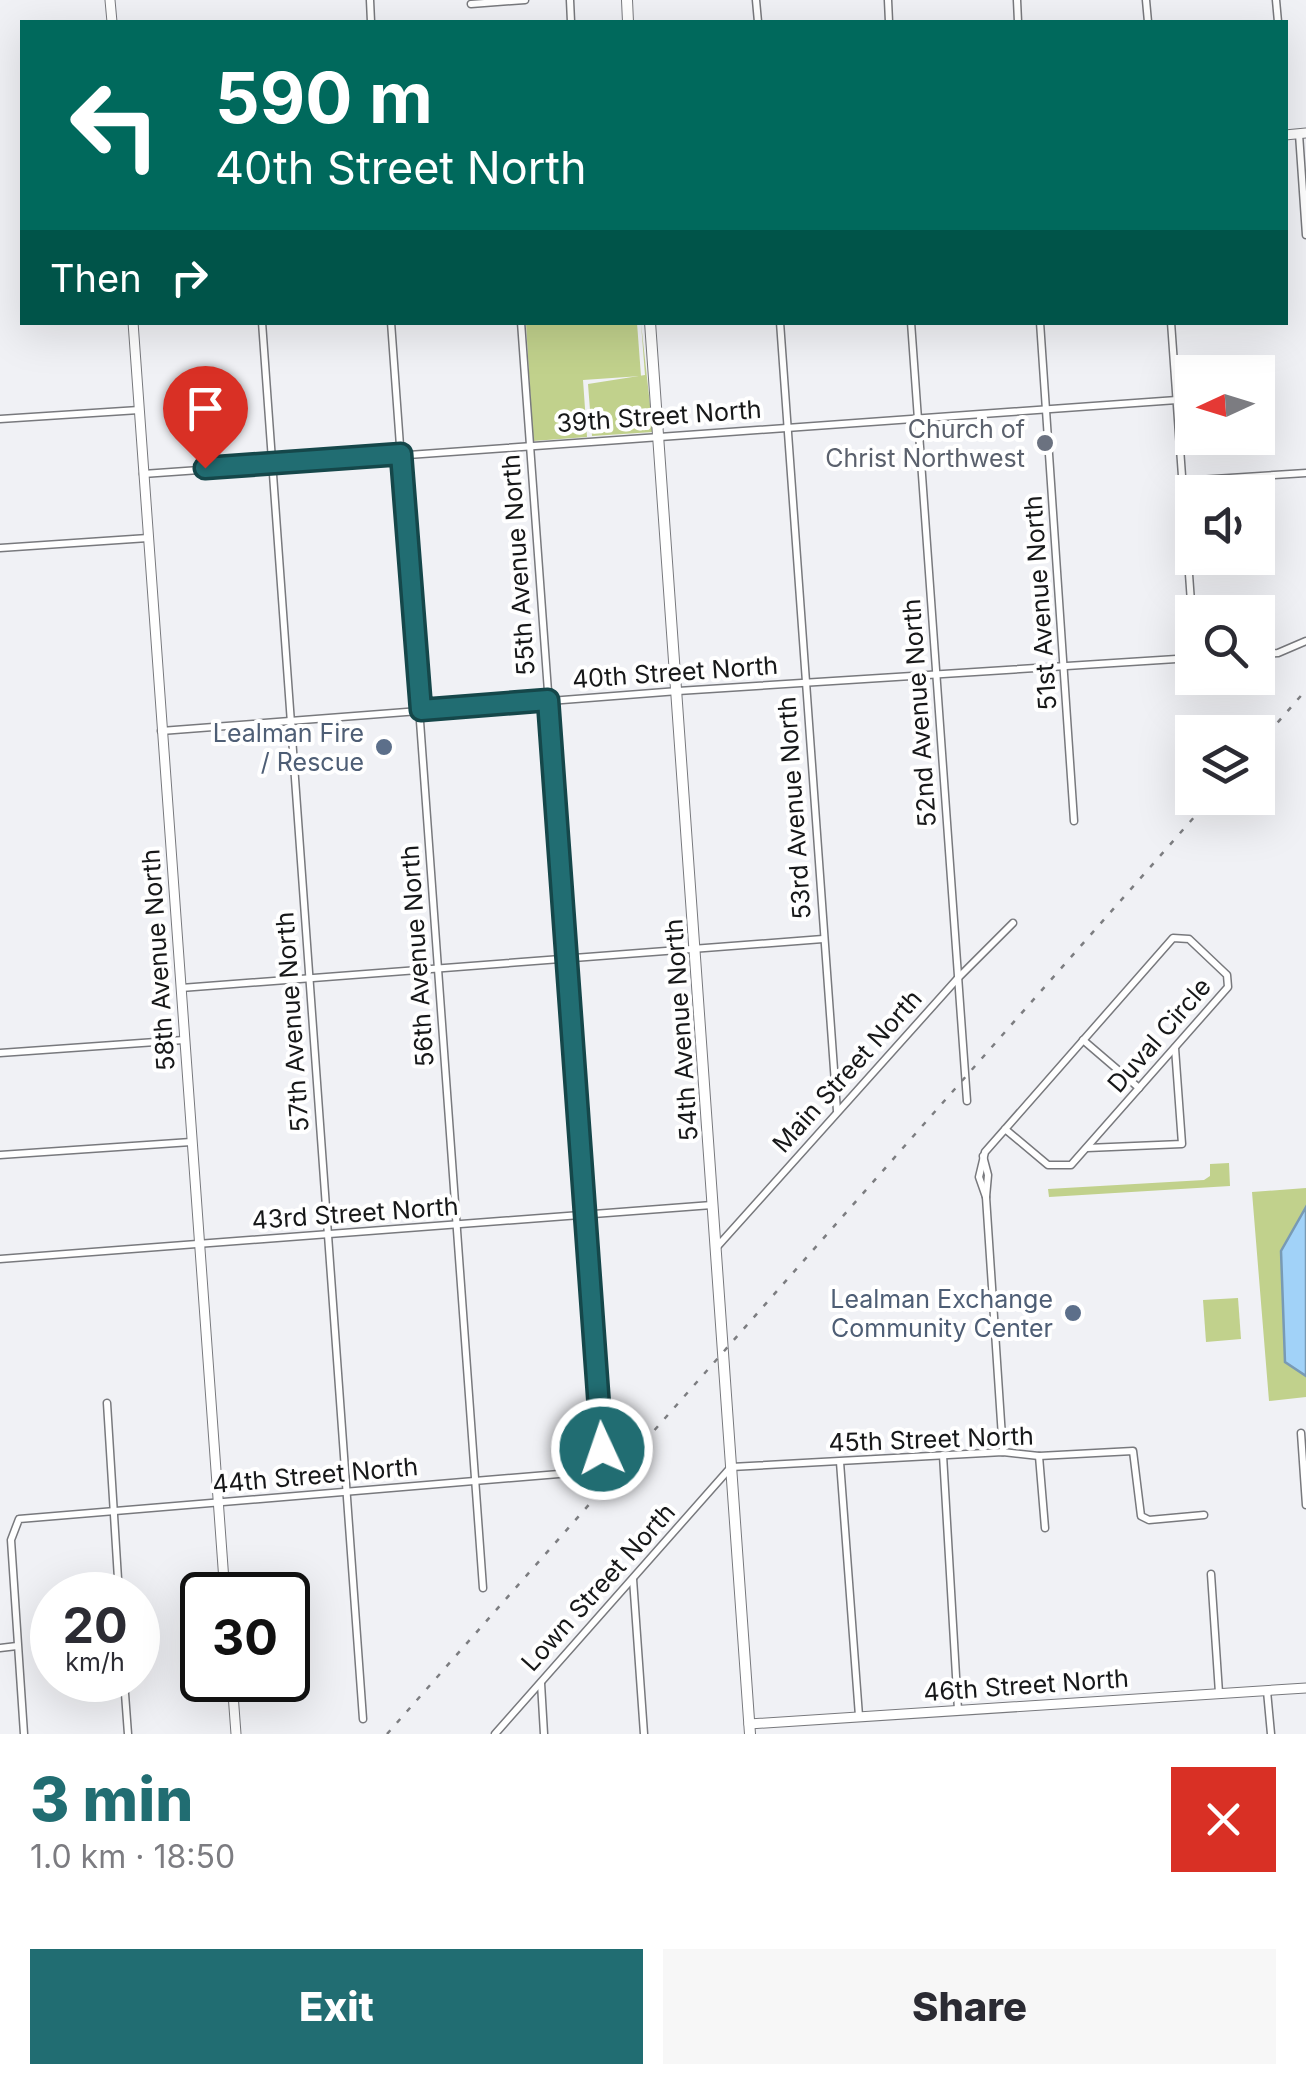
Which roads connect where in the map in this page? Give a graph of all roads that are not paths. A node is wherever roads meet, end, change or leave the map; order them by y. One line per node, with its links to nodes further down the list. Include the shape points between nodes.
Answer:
1 (525, 0): 2 (street)
2 (471, 4)
3 (1303, 134): 4 (street)
4 (1306, 235)
5 (133, 325): 16 (street, 58th Avenue North)
6 (262, 325): 24 (street, 57th Avenue North)
7 (391, 325): 23 (street, 56th Avenue North)
8 (521, 325): 22 (street, 55th Avenue North)
9 (650, 325): 21 (main road, 54th Avenue North)
10 (780, 325): 20 (street, 53rd Avenue North)
11 (910, 325): 18 (street, 52nd Avenue North)
12 (1040, 325): 17 (street, 51st Avenue North)
13 (1171, 325): 14 (street)
14 (1175, 374)
15 (1175, 400): 17 (street, 39th Street North)
16 (139, 410): 19 (street); 26 (street, 58th Avenue North)
17 (1046, 410): 18 (street, 39th Street North); 33 (street, 51st Avenue North)
18 (918, 419): 20 (street, 39th Street North); 34 (street, 52nd Avenue North)
19 (0, 420)
20 (788, 428): 21 (street, 39th Street North); 35 (street, 53rd Avenue North)
21 (658, 436): 22 (street, 39th Street North); 36 (main road, 54th Avenue North)
22 (530, 445): 23 (street, 39th Street North); 37 (street, 55th Avenue North)
23 (401, 454): 24 (street, 39th Street North); 38 (street, 56th Avenue North)
24 (272, 462): 26 (street, 39th Street North); 39 (street, 57th Avenue North)
25 (1306, 473): 27 (street)
26 (144, 474): 28 (street, 58th Avenue North)
27 (1275, 475)
28 (148, 538): 29 (street); 40 (street, 58th Avenue North)
29 (0, 548)
30 (1306, 641): 31 (street)
31 (1275, 653)
32 (1175, 659): 33 (street, 40th Street North)
33 (1065, 668): 34 (street, 40th Street North); 41 (street, 51st Avenue North)
34 (936, 676): 35 (street, 40th Street North); 48 (street, 52nd Avenue North)
35 (805, 684): 36 (street, 40th Street North); 43 (street, 53rd Avenue North)
36 (678, 691): 37 (street, 40th Street North); 44 (main road, 54th Avenue North)
37 (548, 700): 38 (street, 40th Street North); 45 (street, 55th Avenue North)
38 (421, 710): 39 (street, 40th Street North); 46 (street, 56th Avenue North)
39 (292, 720): 40 (street, 40th Street North); 47 (street, 57th Avenue North)
40 (161, 732): 49 (street, 58th Avenue North)
41 (1074, 821)
42 (1013, 923): 48 (street, Main Street North)
43 (823, 940): 44 (street); 56 (street, 53rd Avenue North)
44 (695, 949): 45 (street); 61 (main road, 54th Avenue North)
45 (566, 960): 46 (street); 62 (street, 55th Avenue North)
46 (438, 969): 47 (street); 63 (street, 56th Avenue North)
47 (309, 978): 49 (street); 64 (street, 57th Avenue North)
48 (958, 978): 55 (street, 52nd Avenue North); 56 (street, Main Street North)
49 (180, 988): 50 (street, 58th Avenue North)
50 (184, 1040): 53 (street); 58 (street, 58th Avenue North)
51 (1083, 1040): 52 (street, Duval Circle, via 1178,937 1229,980); 54 (street); 57 (street, Duval Circle)
52 (1174, 1048): 54 (street, Duval Circle); 59 (street, via 1182,1144)
53 (0, 1052)
54 (1139, 1088): 59 (street, Duval Circle)
55 (967, 1101)
56 (837, 1111): 66 (street, Main Street North)
57 (1005, 1129): 59 (street, Duval Circle, via 1053,1167 1066,1168); 70 (street, Duval Circle, via 984,1154 979,1177 986,1197)
58 (191, 1142): 60 (street); 65 (street, 58th Avenue North)
59 (1086, 1148)
60 (0, 1155)
61 (712, 1205): 62 (street, 43rd Street North); 66 (main road, 54th Avenue North)
62 (585, 1216): 63 (street, 43rd Street North); 74 (street, 55th Avenue North, via 601,1418)
63 (455, 1226): 64 (street, 43rd Street North); 76 (street, 56th Avenue North)
64 (326, 1235): 65 (street, 43rd Street North); 77 (street, 57th Avenue North)
65 (198, 1245): 67 (street, 43rd Street North); 78 (street, 58th Avenue North)
66 (716, 1249): 75 (main road, 54th Avenue North)
67 (0, 1259)
68 (107, 1402): 80 (street)
69 (1301, 1433): 79 (street)
70 (1003, 1452): 71 (street, 45th Street North); 72 (street, 45th Street North)
71 (943, 1455): 73 (street, 45th Street North); 96 (street)
72 (1039, 1456): 81 (street, 45th Street North, via 1133,1452 1140,1516); 82 (street)
73 (840, 1462): 75 (street, 45th Street North); 97 (street)
74 (597, 1463): 76 (street, 44th Street North, via 571,1473)
75 (731, 1468): 86 (street, Lown Street North); 99 (main road, 54th Avenue North)
76 (476, 1482): 77 (street, 44th Street North); 87 (street, 56th Avenue North)
77 (345, 1492): 78 (street, 44th Street North); 98 (street, 57th Avenue North)
78 (218, 1503): 80 (street, 44th Street North); 84 (street, 58th Avenue North)
79 (1306, 1505)
80 (114, 1510): 83 (street); 88 (street, 44th Street North, via 20,1519 10,1540)
81 (1204, 1515)
82 (1045, 1528)
83 (118, 1572)
84 (223, 1572)
85 (1212, 1574): 93 (street)
86 (633, 1578): 90 (street, Lown Street North); 105 (street)
87 (483, 1588)
88 (17, 1646): 89 (street); 100 (street)
89 (0, 1648)
90 (540, 1682): 103 (street, Lown Street North); 104 (street)
91 (1306, 1688): 92 (street, 46th Street North)
92 (1268, 1690): 93 (street, 46th Street North); 106 (street)
93 (1219, 1693): 96 (street, 46th Street North)
94 (126, 1702): 101 (street)
95 (234, 1702): 102 (street)
96 (958, 1710): 97 (street, 46th Street North)
97 (859, 1716): 99 (street, 46th Street North)
98 (362, 1718)
99 (750, 1729)
100 (24, 1734)
101 (128, 1734)
102 (236, 1734)
103 (495, 1734)
104 (544, 1734)
105 (644, 1734)
106 (1271, 1734)

